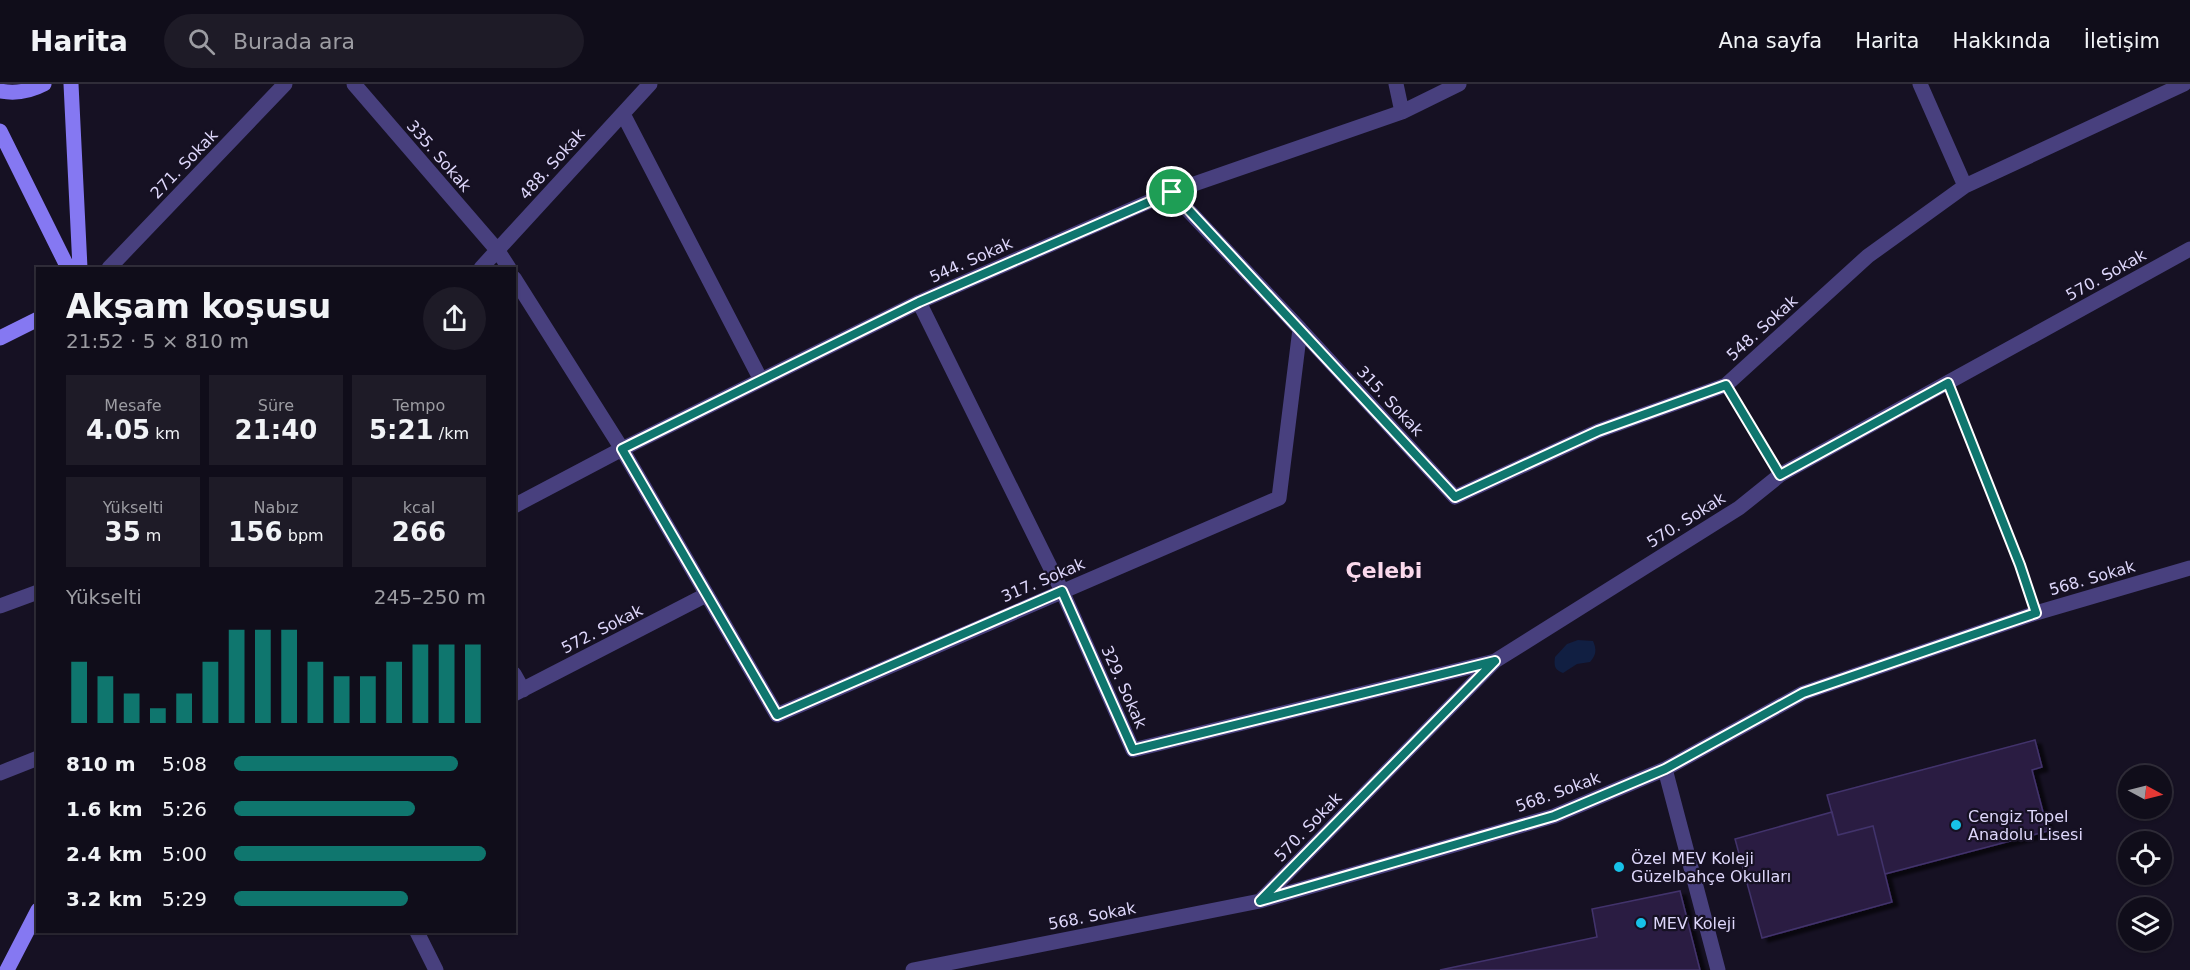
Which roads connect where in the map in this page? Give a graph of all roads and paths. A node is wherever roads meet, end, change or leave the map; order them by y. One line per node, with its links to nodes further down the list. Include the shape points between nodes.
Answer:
1 (44, 84): 10 (main road, via 31,91)
2 (71, 84): 19 (main road)
3 (285, 84): 20 (street, 271. Sokak)
4 (354, 84): 17 (street, 335. Sokak)
5 (650, 84): 12 (street, 488. Sokak)
6 (1396, 84): 11 (street)
7 (1459, 84): 11 (street, 544. Sokak)
8 (1920, 84): 14 (street)
9 (2184, 84): 14 (street, 548. Sokak)
10 (0, 91)
11 (1402, 112): 15 (street, 544. Sokak)
12 (623, 114): 17 (street, 488. Sokak); 28 (street)
13 (0, 131): 18 (main road)
14 (1965, 186): 30 (street, 548. Sokak, via 1868,256)
15 (1172, 192): 24 (street, 544. Sokak); 26 (street)
16 (2190, 249): 29 (street, 570. Sokak)
17 (498, 251): 21 (street, 488. Sokak); 22 (street, 335. Sokak)
18 (68, 267)
19 (80, 267)
20 (110, 267)
21 (482, 267)
22 (508, 267)
23 (516, 281): 31 (street, 317. Sokak)
24 (919, 302): 28 (street, 544. Sokak); 36 (street, 329. Sokak)
25 (36, 320): 27 (main road)
26 (1300, 329): 33 (street, 315. Sokak); 36 (street, 317. Sokak, via 1279,498)
27 (0, 338)
28 (761, 380): 31 (street, 544. Sokak)
29 (1948, 383): 32 (street, 570. Sokak); 40 (path)
30 (1726, 385): 32 (path); 33 (street, 548. Sokak, via 1598,431)
31 (622, 449): 34 (street, 544. Sokak); 38 (street, 317. Sokak)
32 (1780, 475): 41 (street, 570. Sokak, via 1739,508)
33 (1455, 497)
34 (516, 505)
35 (2190, 568): 40 (street, 568. Sokak)
36 (1062, 591): 38 (street, 317. Sokak, via 777,715); 41 (street, 329. Sokak, via 1133,750)
37 (36, 593): 39 (street)
38 (706, 595): 42 (street, 572. Sokak)
39 (0, 606)
40 (2036, 613): 44 (street, 568. Sokak, via 1803,693)
41 (1495, 661): 46 (street, 570. Sokak)
42 (519, 692)
43 (36, 759): 45 (street)
44 (1665, 769): 46 (street, 568. Sokak, via 1554,816); 52 (street)
45 (0, 773)
46 (1260, 901): 51 (street, 568. Sokak)
47 (36, 914): 49 (main road)
48 (418, 933): 50 (street)
49 (7, 970)
50 (436, 970)
51 (913, 970)
52 (1718, 970)

